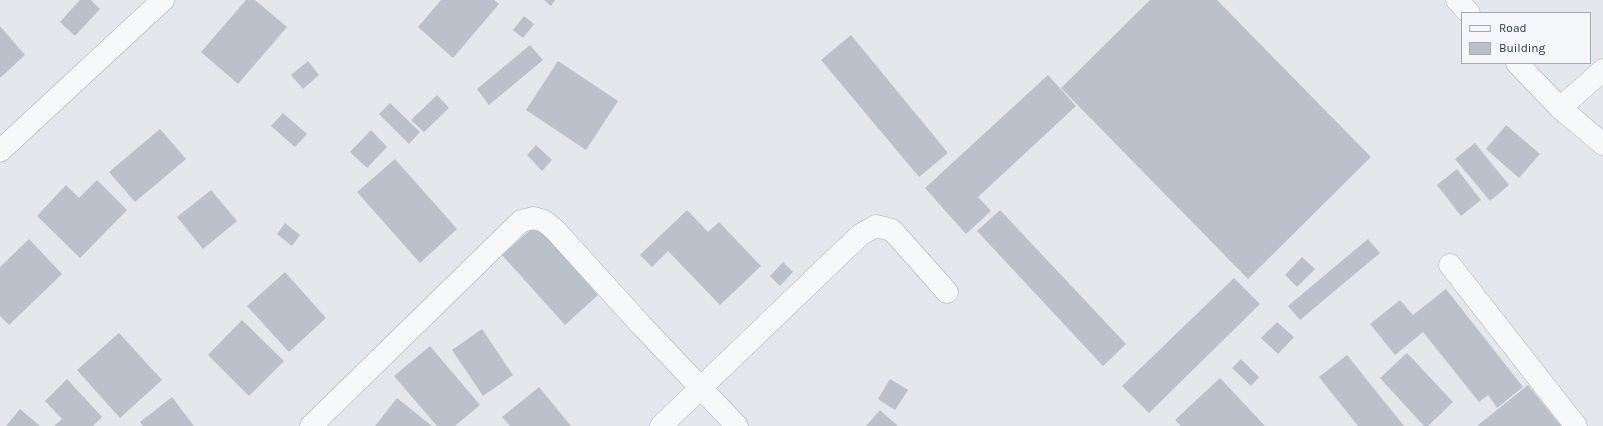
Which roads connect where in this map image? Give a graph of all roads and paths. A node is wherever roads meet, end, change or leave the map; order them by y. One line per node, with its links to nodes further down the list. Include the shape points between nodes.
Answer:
1 (162, 0): 8 (street)
2 (1457, 0): 3 (street)
3 (1468, 12)
4 (1518, 64): 6 (street)
5 (1603, 70): 6 (street)
6 (1560, 108): 7 (street)
7 (1603, 144)
8 (0, 151)
9 (1450, 265): 15 (street)
10 (947, 292): 11 (street, via 892,230 876,226 860,235)
11 (700, 387): 12 (street, via 555,230 544,221 534,218 521,221); 13 (street); 14 (street)
12 (311, 426)
13 (661, 426)
14 (737, 426)
15 (1576, 426)

